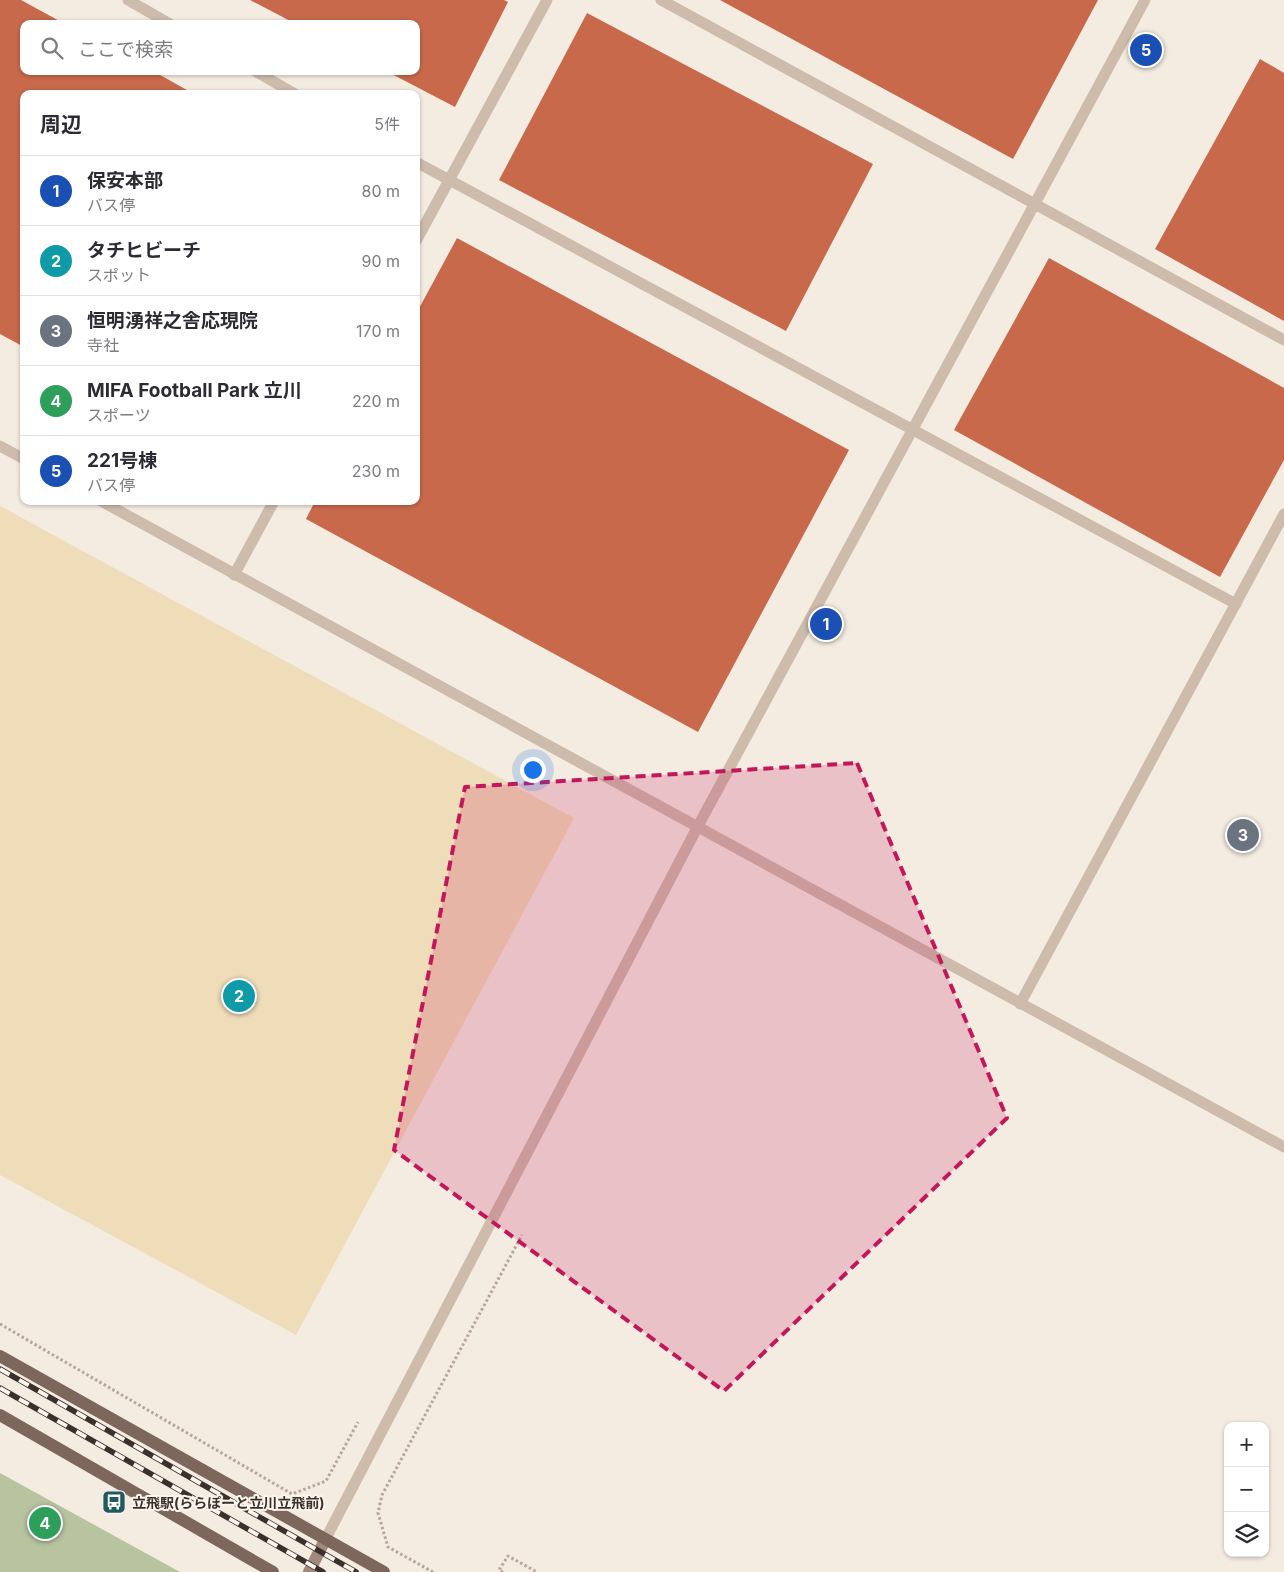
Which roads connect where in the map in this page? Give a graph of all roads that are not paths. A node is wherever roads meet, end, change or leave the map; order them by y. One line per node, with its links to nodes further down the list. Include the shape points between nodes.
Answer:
1 (128, 0): 5 (lane)
2 (547, 0): 9 (lane)
3 (661, 0): 10 (lane)
4 (1145, 0): 10 (lane)
5 (163, 20)
6 (261, 75): 7 (lane)
7 (287, 90)
8 (420, 164): 9 (lane)
9 (449, 181): 11 (lane); 13 (lane)
10 (1035, 204): 12 (lane); 13 (lane)
11 (420, 234)
12 (1284, 340)
13 (912, 430): 20 (lane); 21 (lane)
14 (0, 446): 15 (lane)
15 (20, 457)
16 (108, 505): 19 (lane)
17 (272, 505): 19 (lane)
18 (1284, 514): 20 (lane)
19 (234, 575): 21 (lane)
20 (1236, 604): 22 (lane)
21 (698, 826): 22 (lane); 26 (lane)
22 (1020, 1004): 23 (lane)
23 (1284, 1147)
24 (0, 1356): 26 (main road)
25 (0, 1415): 27 (main road)
26 (325, 1540): 28 (street); 29 (main road)
27 (272, 1572)
28 (309, 1572)
29 (384, 1572)

